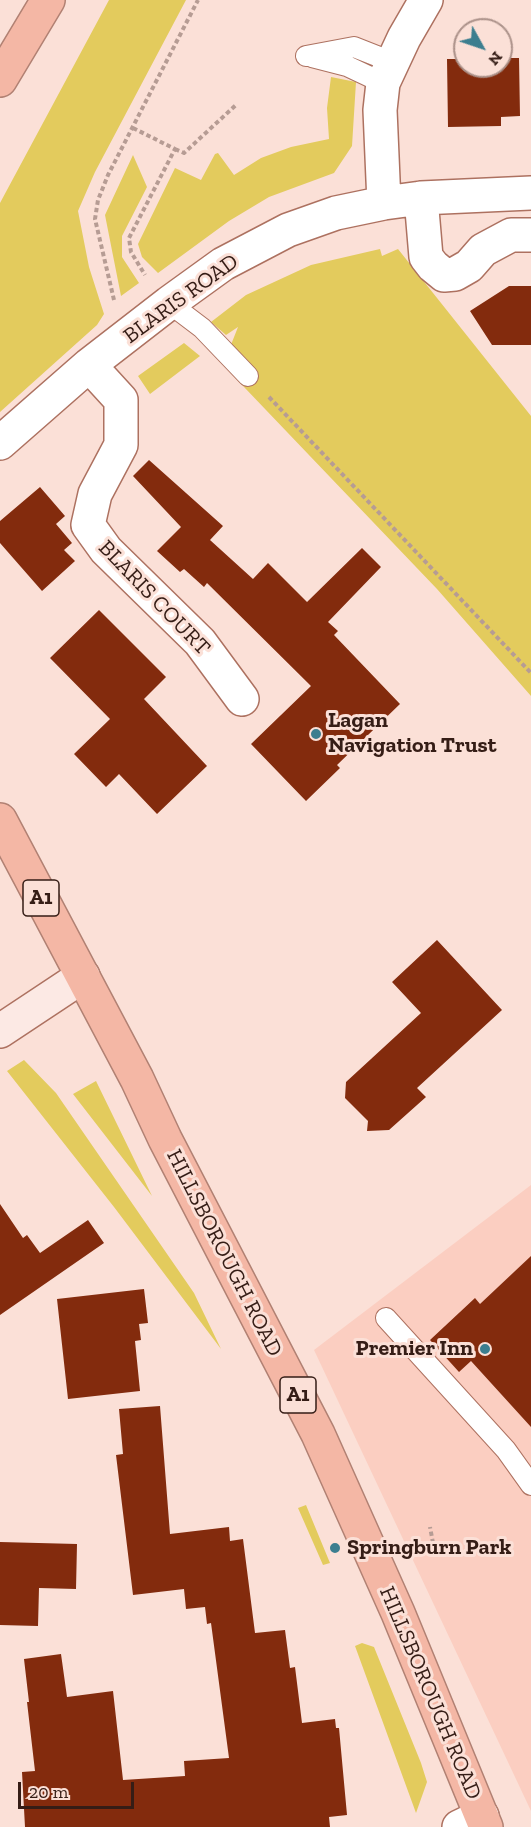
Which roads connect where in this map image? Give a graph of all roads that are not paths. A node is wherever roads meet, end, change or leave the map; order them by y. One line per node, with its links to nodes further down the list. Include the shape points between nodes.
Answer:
1 (27, 0): 4 (highway)
2 (48, 0): 5 (highway)
3 (426, 0): 8 (street, via 387,72 380,110)
4 (0, 53)
5 (0, 80)
6 (531, 193): 7 (street, BLARIS ROAD)
7 (421, 198): 8 (street, BLARIS ROAD); 9 (street, via 426,257 444,275 469,266 483,250 511,236)
8 (384, 203): 10 (street, BLARIS ROAD, via 336,213 288,230 223,264)
9 (531, 235)
10 (169, 303): 11 (street, BLARIS ROAD); 12 (lane, via 202,328)
11 (89, 365): 13 (street, BLARIS ROAD); 14 (street, BLARIS COURT, via 122,400 121,445 94,494 88,525 106,550 200,642)
12 (248, 376)
13 (0, 443)
14 (242, 699)
15 (0, 820): 16 (highway, HILLSBOROUGH ROAD / A1)
16 (83, 976): 17 (street); 20 (highway, HILLSBOROUGH ROAD / A1, via 318,1434 398,1613)
17 (0, 1031)
18 (386, 1318): 19 (lane, via 506,1450)
19 (531, 1485)
20 (476, 1824)

